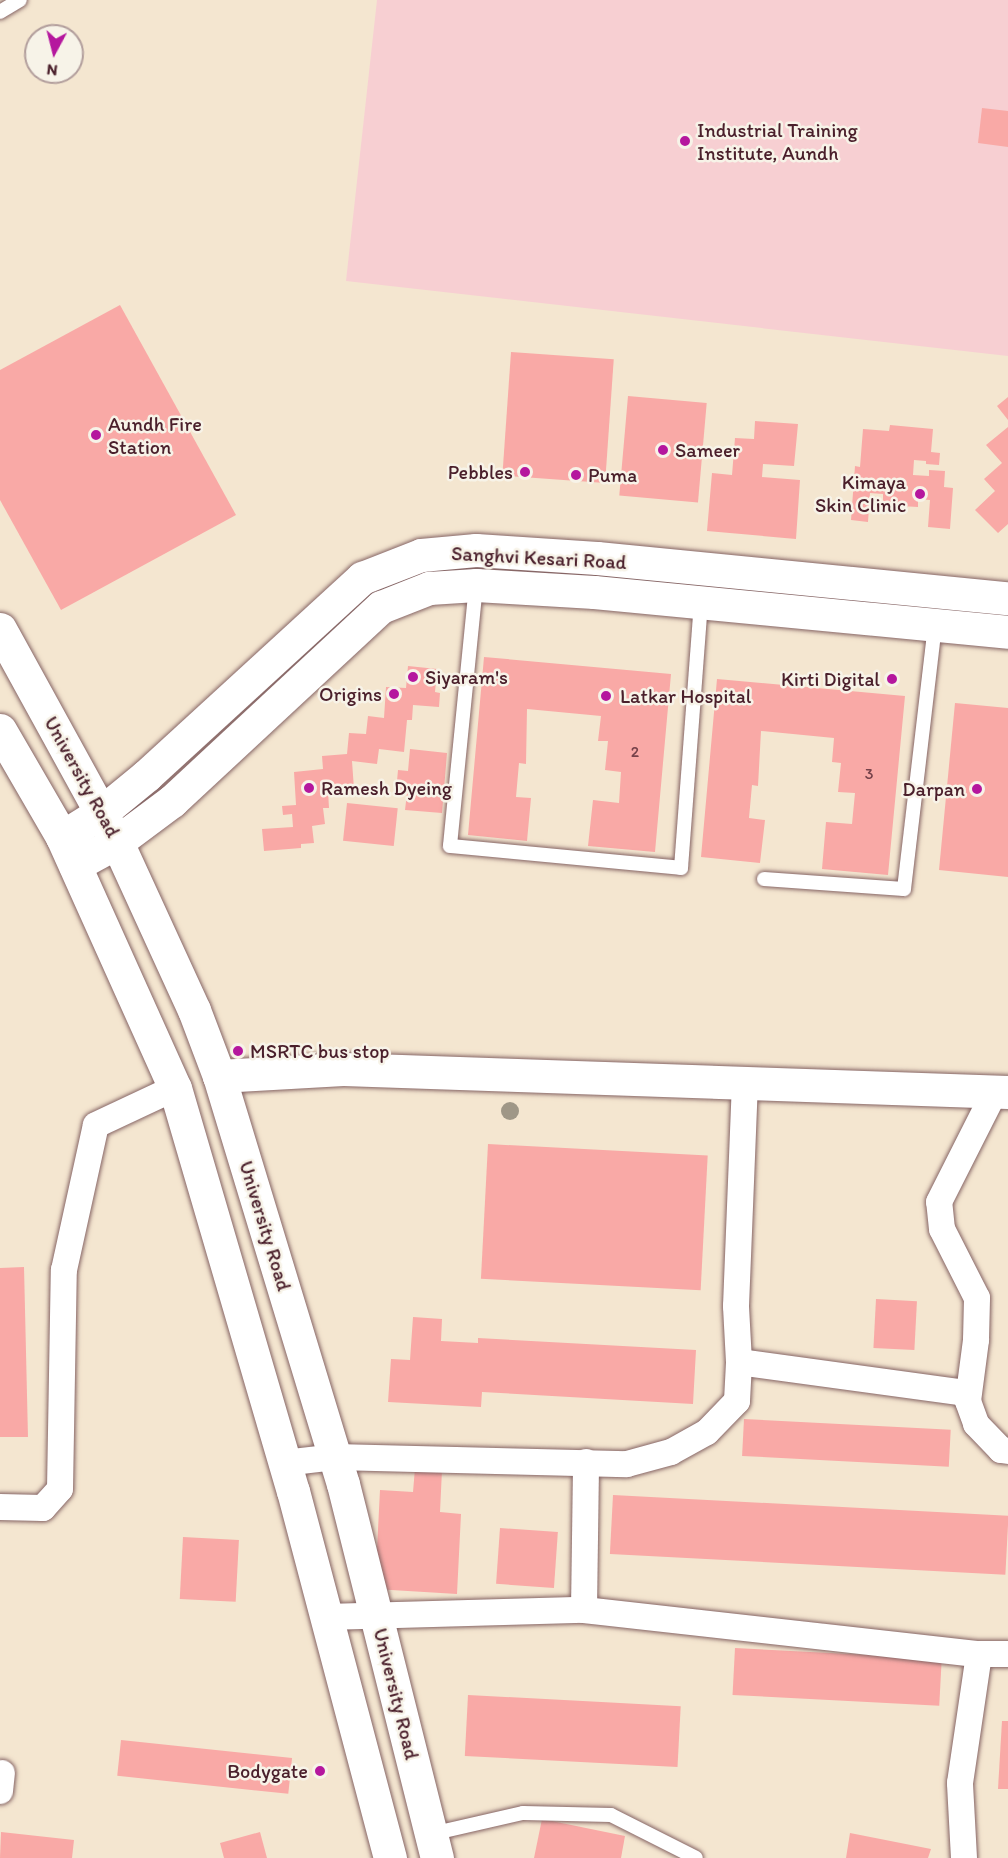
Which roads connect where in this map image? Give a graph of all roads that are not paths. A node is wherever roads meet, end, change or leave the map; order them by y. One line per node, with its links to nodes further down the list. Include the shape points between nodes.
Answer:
1 (20, 0): 2 (lane)
2 (0, 12)
3 (476, 585): 5 (main road, Sanghvi Kesari Road); 5 (lane, via 450,846 681,868); 11 (main road, Sanghvi Kesari Road, via 429,588 381,607 172,801)
4 (1008, 598): 10 (main road, Sanghvi Kesari Road, via 597,558 476,550 421,555 363,578)
5 (701, 602): 6 (main road, Sanghvi Kesari Road)
6 (935, 625): 8 (main road, Sanghvi Kesari Road); 13 (lane, via 904,890)
7 (0, 629): 10 (main road, University Road)
8 (1008, 632)
9 (0, 730): 12 (main road)
10 (102, 812): 11 (main road, University Road); 12 (main road, Sanghvi Kesari Road)
11 (117, 842): 12 (main road, Sanghvi Kesari Road); 14 (main road, University Road, via 194,1010)
12 (69, 851): 16 (main road)
13 (764, 879)
14 (219, 1076): 15 (main road, via 343,1069); 16 (main road); 21 (main road, University Road)
15 (745, 1083): 17 (main road); 18 (street, via 736,1306)
16 (175, 1088): 23 (main road); 24 (street, via 96,1125 64,1270 60,1489 43,1508)
17 (1001, 1091): 19 (street, via 939,1202 942,1229 977,1298)
18 (739, 1362): 19 (street, via 965,1393); 22 (street, via 737,1401 706,1432 672,1452 627,1464)
19 (968, 1401): 20 (street, via 976,1424 1001,1450)
20 (1008, 1451)
21 (335, 1457): 22 (street); 23 (street); 26 (main road, University Road)
22 (586, 1462): 25 (street)
23 (284, 1463): 27 (main road)
24 (0, 1507)
25 (584, 1610): 26 (street); 29 (street)
26 (376, 1615): 27 (street); 30 (main road, University Road)
27 (326, 1617): 31 (main road)
28 (1008, 1653): 29 (street)
29 (979, 1654): 33 (street, via 960,1783)
30 (434, 1846): 32 (lane, via 523,1813 611,1815)
31 (390, 1858)
32 (696, 1858)
33 (964, 1858)

